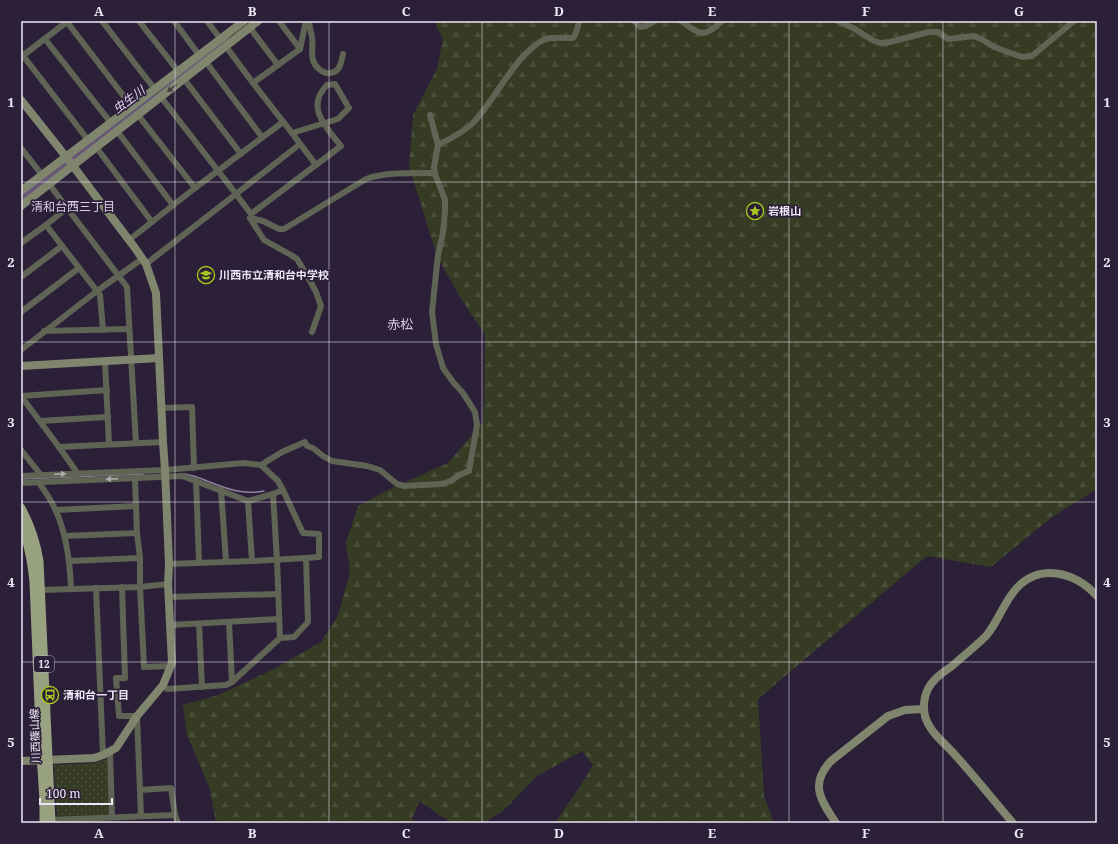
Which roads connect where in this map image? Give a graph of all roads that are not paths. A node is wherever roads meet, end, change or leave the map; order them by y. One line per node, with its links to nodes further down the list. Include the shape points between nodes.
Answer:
1 (68, 21): 18 (street); 33 (street)
2 (102, 21): 30 (street)
3 (139, 21): 27 (street)
4 (174, 21): 24 (street)
5 (207, 21): 19 (street)
6 (244, 21): 19 (street)
7 (258, 21): 17 (street)
8 (279, 21): 21 (street)
9 (308, 21): 21 (street); 22 (street, via 312,38 312,61 317,68 327,74 334,72 340,68)
10 (579, 21): 44 (street, via 573,38 548,39 532,48 474,123)
11 (634, 21): 12 (street, via 640,27)
12 (655, 21)
13 (681, 21): 14 (street, via 694,30 706,33)
14 (722, 21)
15 (838, 21): 16 (street, via 880,43 938,32 948,39 974,36 994,47 1022,56 1032,56)
16 (1074, 21)
17 (250, 28): 20 (street); 26 (street)
18 (45, 39): 23 (street); 37 (street)
19 (221, 39): 20 (street); 24 (street)
20 (226, 46): 25 (street); 29 (street)
21 (300, 49): 26 (street)
22 (343, 54)
23 (22, 55): 42 (street)
24 (199, 55): 27 (street)
25 (206, 62): 28 (street); 41 (street)
26 (278, 65): 29 (street)
27 (178, 71): 30 (street)
28 (184, 79): 31 (street, one-way to 31); 47 (street)
29 (253, 83): 36 (street)
30 (155, 89): 31 (street); 33 (street)
31 (161, 97): 34 (street); 51 (street)
32 (21, 100): 48 (street)
33 (132, 107): 37 (street)
34 (138, 115): 39 (street); 55 (street)
35 (430, 115): 44 (street)
36 (283, 122): 40 (street); 41 (street)
37 (111, 123): 42 (street)
38 (323, 124): 38 (street, via 338,119 349,108 335,84 327,85 321,91 317,107); 40 (street); 49 (street, via 341,146)
39 (118, 131): 45 (street); 58 (street)
40 (292, 134): 43 (street)
41 (262, 137): 47 (street)
42 (88, 140): 48 (street)
43 (300, 144): 49 (street); 57 (street)
44 (438, 145): 52 (street)
45 (96, 147): 50 (street); 61 (street)
46 (21, 148): 53 (street)
47 (241, 154): 51 (street)
48 (66, 157): 50 (street); 53 (street)
49 (316, 165): 57 (street, via 251,214)
50 (72, 166): 54 (street); 63 (street)
51 (218, 171): 55 (street); 57 (street)
52 (435, 174): 75 (street, via 378,176 366,179 284,229 250,218 264,240 297,259 308,277 321,306); 91 (street, via 445,200 446,211 432,312 436,344 444,368 475,412 477,425 469,471 441,484 404,486 397,484 380,470 332,460 307,446 305,442)
53 (42, 175): 56 (street)
54 (49, 184): 59 (street); 60 (street)
55 (194, 188): 58 (street)
56 (21, 191)
57 (236, 194): 66 (street)
58 (174, 205): 61 (street)
59 (21, 206)
60 (67, 208): 62 (street); 68 (street)
61 (152, 222): 63 (street)
62 (46, 225): 64 (street); 65 (street)
63 (129, 240): 66 (street)
64 (21, 243)
65 (62, 246): 67 (street); 69 (street)
66 (144, 261): 68 (street); 77 (street, via 156,293)
67 (79, 268): 70 (street); 71 (street)
68 (118, 275): 70 (street); 72 (street, via 128,287)
69 (21, 277)
70 (97, 291): 73 (street, via 100,295); 74 (street)
71 (21, 312)
72 (129, 329): 73 (street); 78 (street)
73 (103, 330): 74 (street)
74 (44, 331): 76 (street)
75 (312, 332)
76 (21, 350)
77 (159, 358): 78 (street); 83 (street)
78 (131, 360): 79 (street); 87 (street)
79 (105, 362): 80 (street); 81 (street)
80 (21, 366)
81 (107, 390): 82 (street); 84 (street)
82 (21, 396): 85 (street)
83 (161, 408): 86 (street); 92 (street, via 192,407)
84 (108, 417): 85 (street); 88 (street)
85 (40, 421): 89 (street)
86 (163, 442): 87 (street); 94 (street)
87 (136, 443): 88 (street)
88 (109, 444): 89 (street)
89 (60, 447): 93 (street)
90 (21, 450): 95 (street)
91 (261, 465): 92 (street, via 244,463); 102 (street)
92 (194, 468): 94 (street)
93 (78, 474): 94 (street); 95 (street, one-way to 93)
94 (165, 474): 97 (street); 98 (street); 118 (street)
95 (41, 475): 96 (street)
96 (21, 476)
97 (135, 478): 100 (street, one-way to 100); 105 (street)
98 (196, 480): 101 (street); 117 (street)
99 (21, 483): 100 (street)
100 (39, 483): 107 (street)
101 (221, 490): 104 (street); 115 (street)
102 (283, 490): 103 (street); 112 (street, via 303,533 319,534 319,557)
103 (272, 494): 104 (street); 113 (street)
104 (248, 501): 116 (street)
105 (136, 506): 107 (street); 109 (street)
106 (21, 508): 124 (main road, 川西篠山線 / 12, via 37,546)
107 (56, 510): 110 (street)
108 (21, 525): 140 (main road, 川西篠山線 / 12, via 29,546 34,582)
109 (137, 533): 110 (street); 111 (street)
110 (64, 536): 114 (street)
111 (140, 558): 114 (street); 121 (street)
112 (306, 558): 113 (street); 132 (street, via 308,622 294,637)
113 (277, 560): 116 (street); 125 (street)
114 (70, 561): 122 (street)
115 (226, 561): 116 (street); 117 (street)
116 (252, 561)
117 (199, 562): 118 (street)
118 (169, 564): 119 (street)
119 (168, 584): 121 (street); 127 (street)
120 (122, 587): 121 (street); 123 (street); 138 (street, via 125,678 116,678 119,716)
121 (140, 587): 133 (street, via 144,667)
122 (72, 588): 123 (street); 124 (street)
123 (96, 588): 139 (street)
124 (41, 590): 140 (main road, 川西篠山線 / 12)
125 (278, 594): 127 (street); 128 (street)
126 (1097, 596): 137 (street, via 1076,578 1062,574 1039,574 1025,581 1010,597 987,634 928,689)
127 (169, 597): 131 (street)
128 (279, 619): 129 (street); 132 (street)
129 (228, 622): 130 (street); 134 (street)
130 (199, 624): 131 (street); 136 (street)
131 (170, 625): 133 (street)
132 (280, 638): 134 (street)
133 (170, 666): 135 (street)
134 (232, 682): 136 (street)
135 (163, 685): 136 (street, via 167,689); 138 (street)
136 (202, 687)
137 (924, 708): 149 (street, via 905,710 888,716 826,766 820,779 820,794); 150 (street, via 930,728)
138 (137, 716): 139 (street, via 116,748); 142 (street)
139 (106, 754): 140 (street, via 94,758); 145 (street)
140 (45, 760): 141 (street); 147 (main road, 川西篠山線 / 12)
141 (21, 761)
142 (140, 790): 143 (street, via 171,788); 144 (street)
143 (175, 815): 144 (street); 148 (street)
144 (141, 816): 145 (street)
145 (112, 817): 146 (street)
146 (93, 820): 147 (street)
147 (49, 822)
148 (178, 823)
149 (836, 823)
150 (1013, 823)

